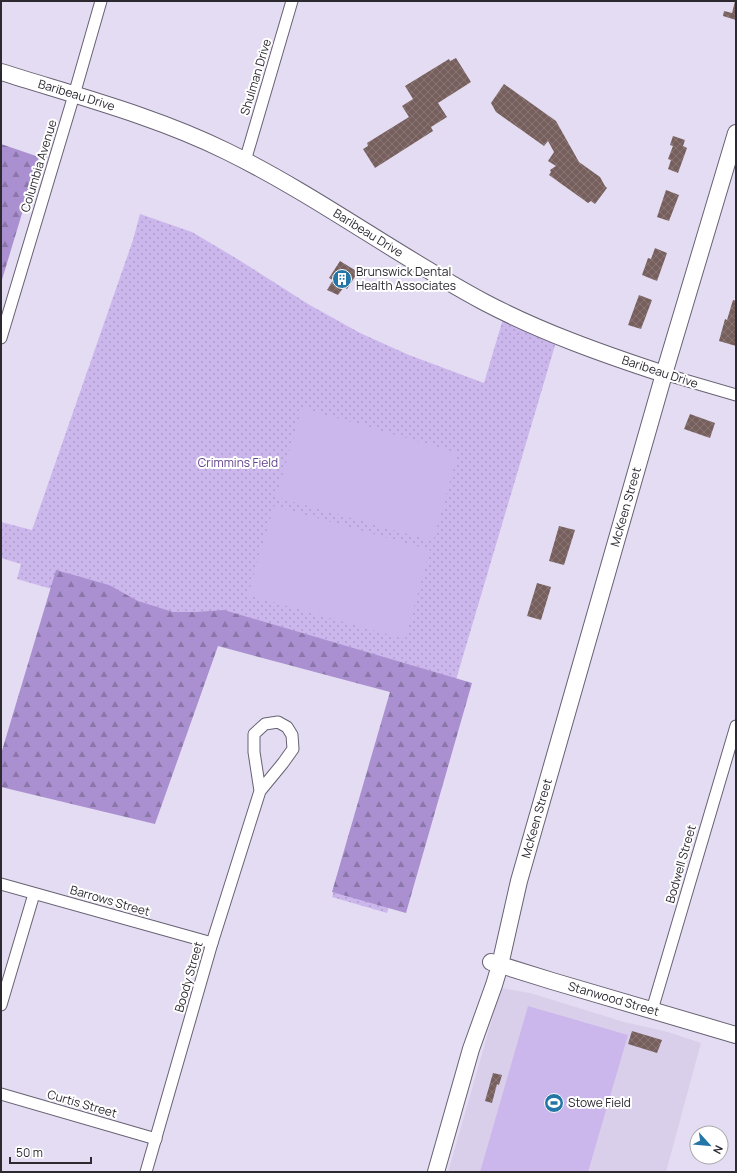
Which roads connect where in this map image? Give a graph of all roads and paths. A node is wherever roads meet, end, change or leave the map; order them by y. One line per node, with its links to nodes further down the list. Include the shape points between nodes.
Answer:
1 (101, 1): 4 (street, Columbia Avenue)
2 (292, 1): 6 (street, Shulman Drive)
3 (1, 72): 4 (street, Baribeau Drive)
4 (74, 95): 6 (street, Baribeau Drive, via 177,130); 7 (street, Columbia Avenue)
5 (736, 133): 8 (street, McKeen Street)
6 (245, 161): 8 (street, Baribeau Drive, via 484,302 531,325)
7 (1, 338)
8 (664, 374): 9 (street, Baribeau Drive); 15 (street, McKeen Street)
9 (736, 395)
10 (736, 726): 17 (street, Bodwell Street)
11 (260, 791): 11 (street, Boody Street, via 293,749 292,735 287,727 278,722 265,724 254,734); 14 (street, Boody Street)
12 (1, 884): 13 (street, Barrows Street)
13 (34, 894): 14 (street, Barrows Street); 16 (street)
14 (212, 943): 20 (street, Boody Street)
15 (496, 964): 17 (street, Stanwood Street); 22 (street, McKeen Street, via 485,982 471,1049)
16 (1, 1006)
17 (652, 1010): 18 (street, Stanwood Street)
18 (736, 1035)
19 (1, 1094): 20 (street, Curtis Street)
20 (156, 1139): 21 (street, Boody Street)
21 (146, 1172)
22 (436, 1172)

